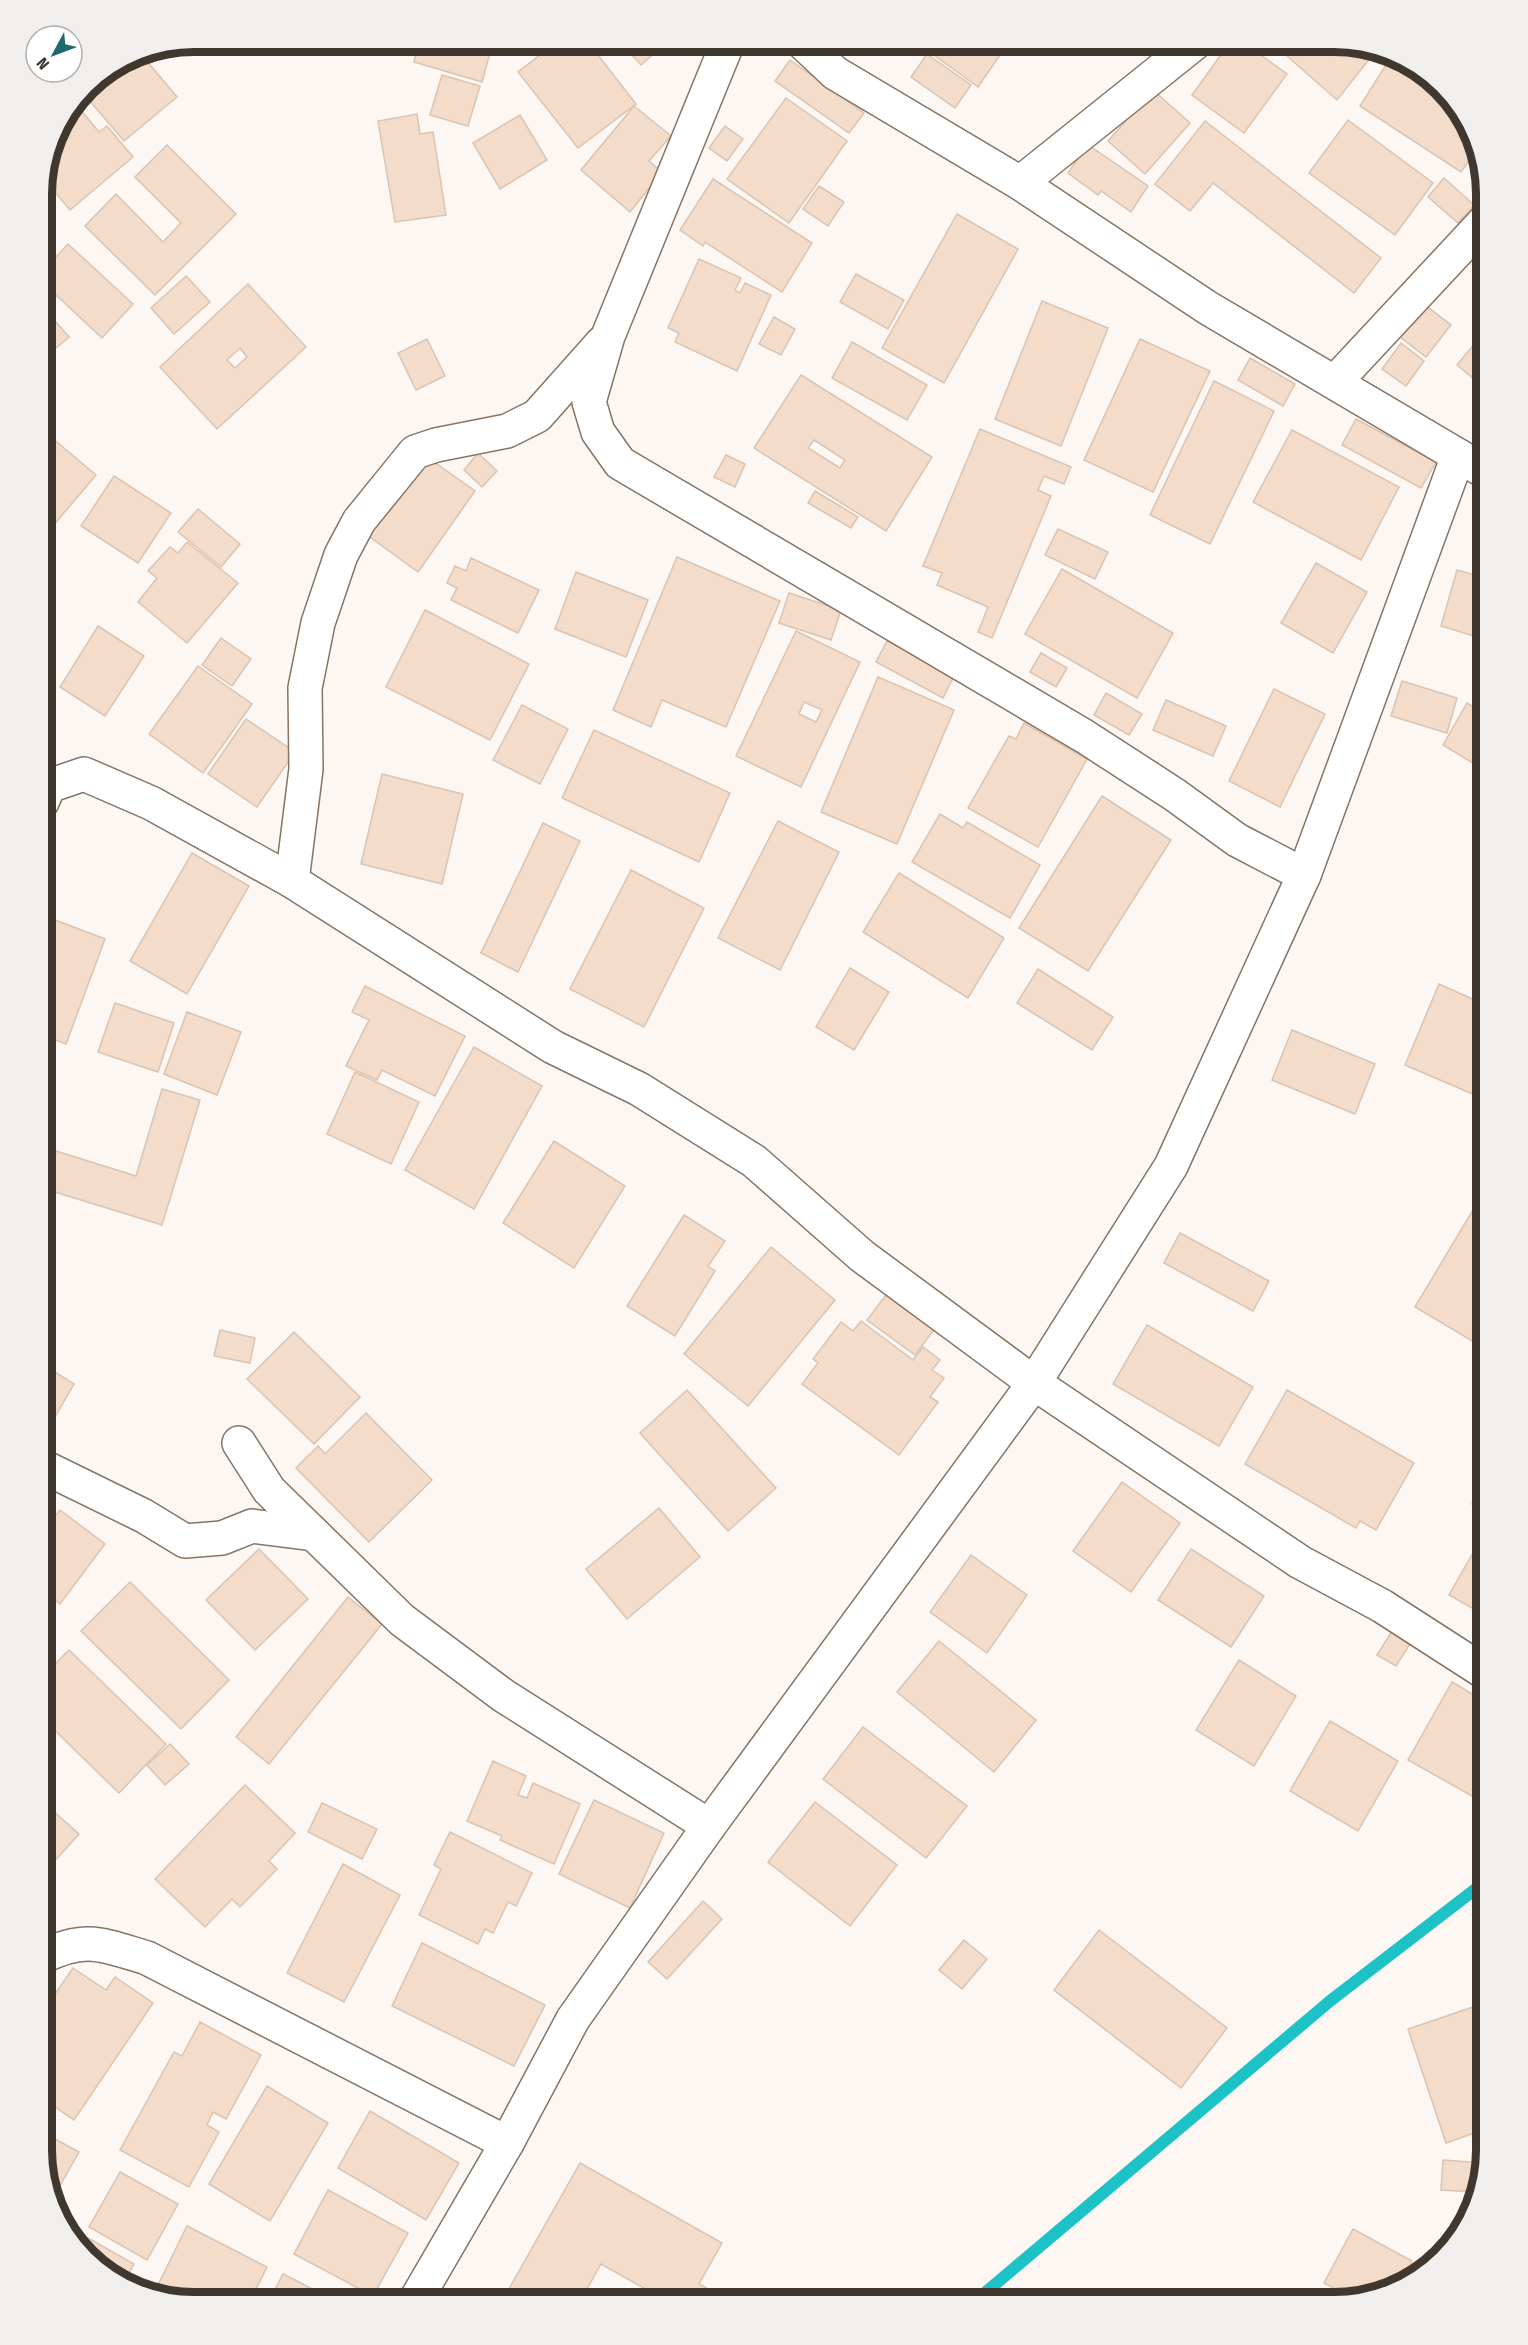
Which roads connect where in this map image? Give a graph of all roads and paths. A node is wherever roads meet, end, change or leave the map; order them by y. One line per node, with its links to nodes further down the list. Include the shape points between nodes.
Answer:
1 (724, 53): 6 (street)
2 (814, 53): 4 (street, via 836,74)
3 (1182, 53): 4 (street)
4 (1020, 183): 7 (street, via 1208,308)
5 (1476, 231): 7 (street)
6 (608, 336): 11 (street, via 589,402 598,432 620,463 1084,736 1237,840); 12 (street, via 537,416 507,431 415,452 359,521 340,555 318,623 305,688 306,769)
7 (1335, 382): 8 (street)
8 (1458, 456): 9 (street); 11 (street)
9 (1476, 466)
10 (53, 785): 12 (street, via 84,774 151,803)
11 (1304, 875): 13 (street, via 1171,1166)
12 (292, 882): 13 (street, via 553,1047 639,1089 754,1161 862,1256)
13 (1034, 1383): 17 (street, via 1300,1562 1382,1606); 18 (street)
14 (239, 1443): 16 (street, via 269,1490)
15 (52, 1471): 16 (street, via 185,1541 222,1538 252,1526)
16 (314, 1534): 18 (street, via 402,1620 504,1696)
17 (1476, 1667)
18 (709, 1826): 20 (street, via 573,2019)
19 (52, 1952): 20 (street, via 64,1946 94,1942 147,1958)
20 (507, 2143): 21 (street)
21 (420, 2292)

